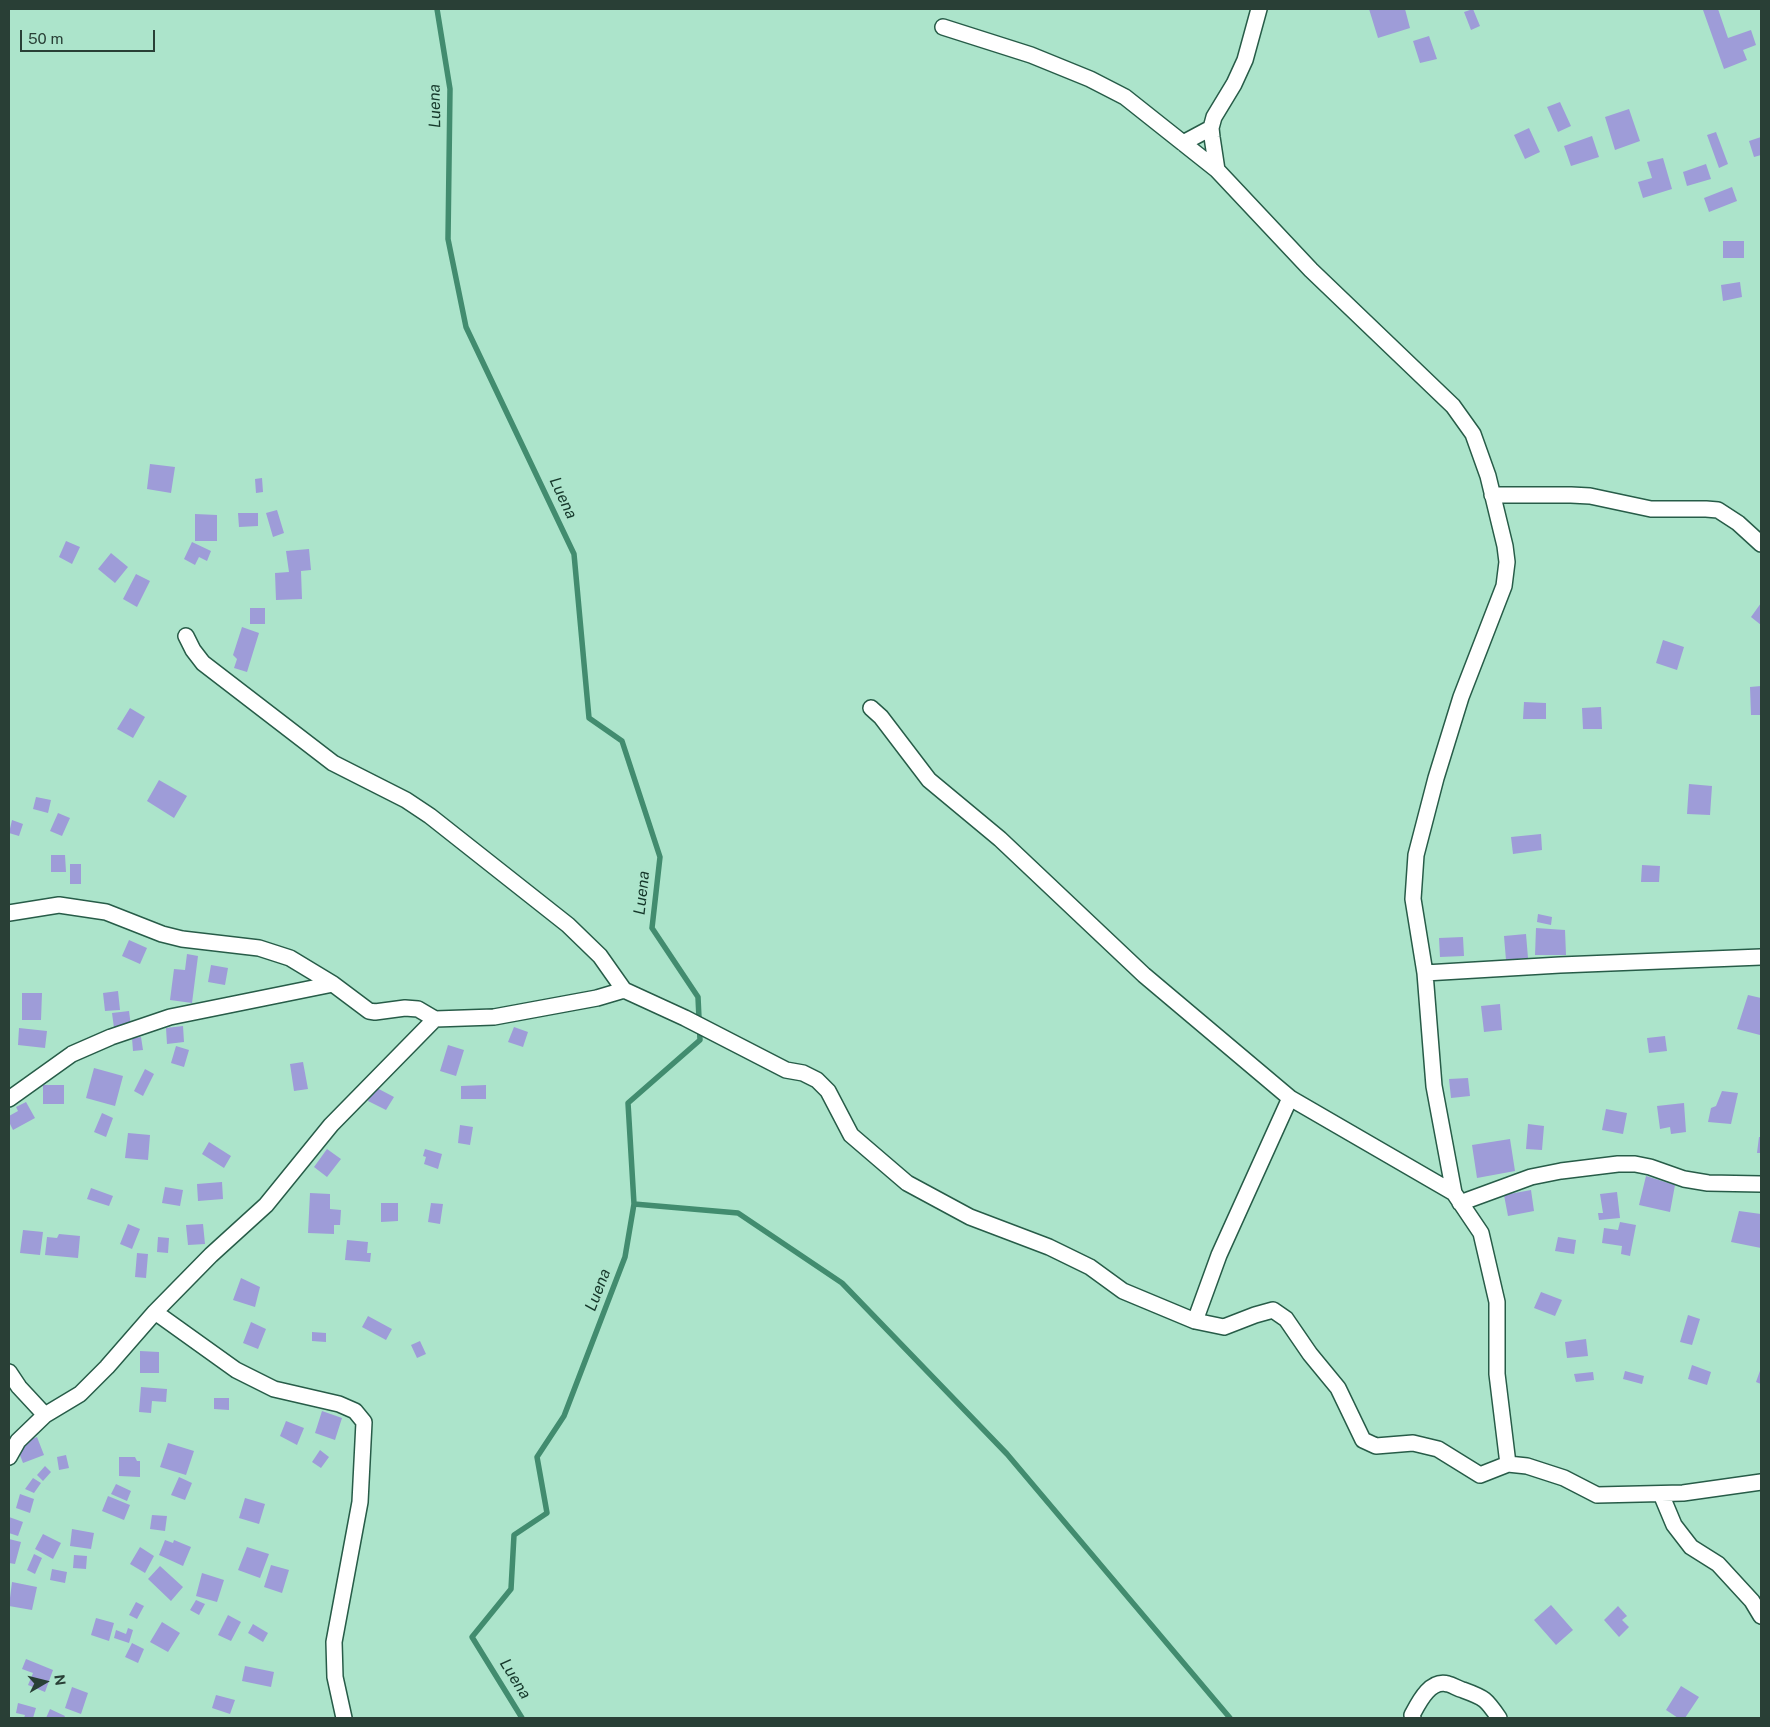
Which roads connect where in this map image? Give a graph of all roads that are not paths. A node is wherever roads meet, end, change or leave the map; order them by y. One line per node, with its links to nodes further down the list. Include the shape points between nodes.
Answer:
1 (1259, 9): 3 (street, via 1245,60)
2 (944, 27): 4 (street, via 1031,55 1090,79 1124,97)
3 (1211, 128): 4 (street); 5 (street)
4 (1183, 143): 5 (street)
5 (1217, 170): 6 (street, via 1311,270 1453,406 1473,434)
6 (1492, 495): 7 (street, via 1590,496 1650,509 1718,510); 12 (street, via 1505,546 1504,586 1462,697 1416,855 1413,899)
7 (1761, 544)
8 (186, 636): 14 (street, via 203,663 333,763 406,800 430,816 568,925 600,956)
9 (871, 708): 16 (street, via 929,780 1000,839 1144,975)
10 (9, 912): 13 (street, via 59,905 106,912 182,939 259,948 290,958)
11 (1761, 957): 12 (street)
12 (1425, 972): 19 (street, via 1434,1086)
13 (333, 984): 15 (street, via 369,1011 418,1009); 17 (street, via 170,1017 111,1037 72,1054)
14 (624, 990): 15 (street, via 494,1017); 21 (street, via 786,1070 817,1080 828,1091 851,1136 907,1183 970,1217 1090,1266 1123,1291)
15 (435, 1019): 20 (street, via 331,1124 266,1205)
16 (1290, 1098): 19 (street, via 1367,1141); 21 (street, via 1219,1256)
17 (9, 1099)
18 (1761, 1184): 19 (street, via 1708,1183 1684,1179 1650,1167 1618,1164 1531,1177)
19 (1457, 1198): 26 (street, via 1481,1233 1496,1302 1497,1374)
20 (155, 1312): 23 (street, via 80,1394); 30 (street, via 236,1370 274,1389 356,1410 364,1422 360,1502 334,1642 334,1677)
21 (1195, 1321): 26 (street, via 1224,1328 1273,1310 1286,1319 1338,1388 1363,1440 1376,1446 1413,1444 1438,1450 1480,1474)
22 (9, 1372): 23 (street)
23 (45, 1415): 24 (street)
24 (13, 1440): 25 (street)
25 (9, 1457)
26 (1508, 1464): 28 (street, via 1564,1478 1597,1495)
27 (1761, 1482): 28 (street, via 1683,1494)
28 (1661, 1494): 29 (street, via 1674,1525 1691,1547 1718,1564 1752,1601)
29 (1761, 1616)
30 (344, 1718)
31 (1413, 1718): 32 (street, via 1421,1697 1434,1685 1447,1683 1480,1695)
32 (1499, 1718)

